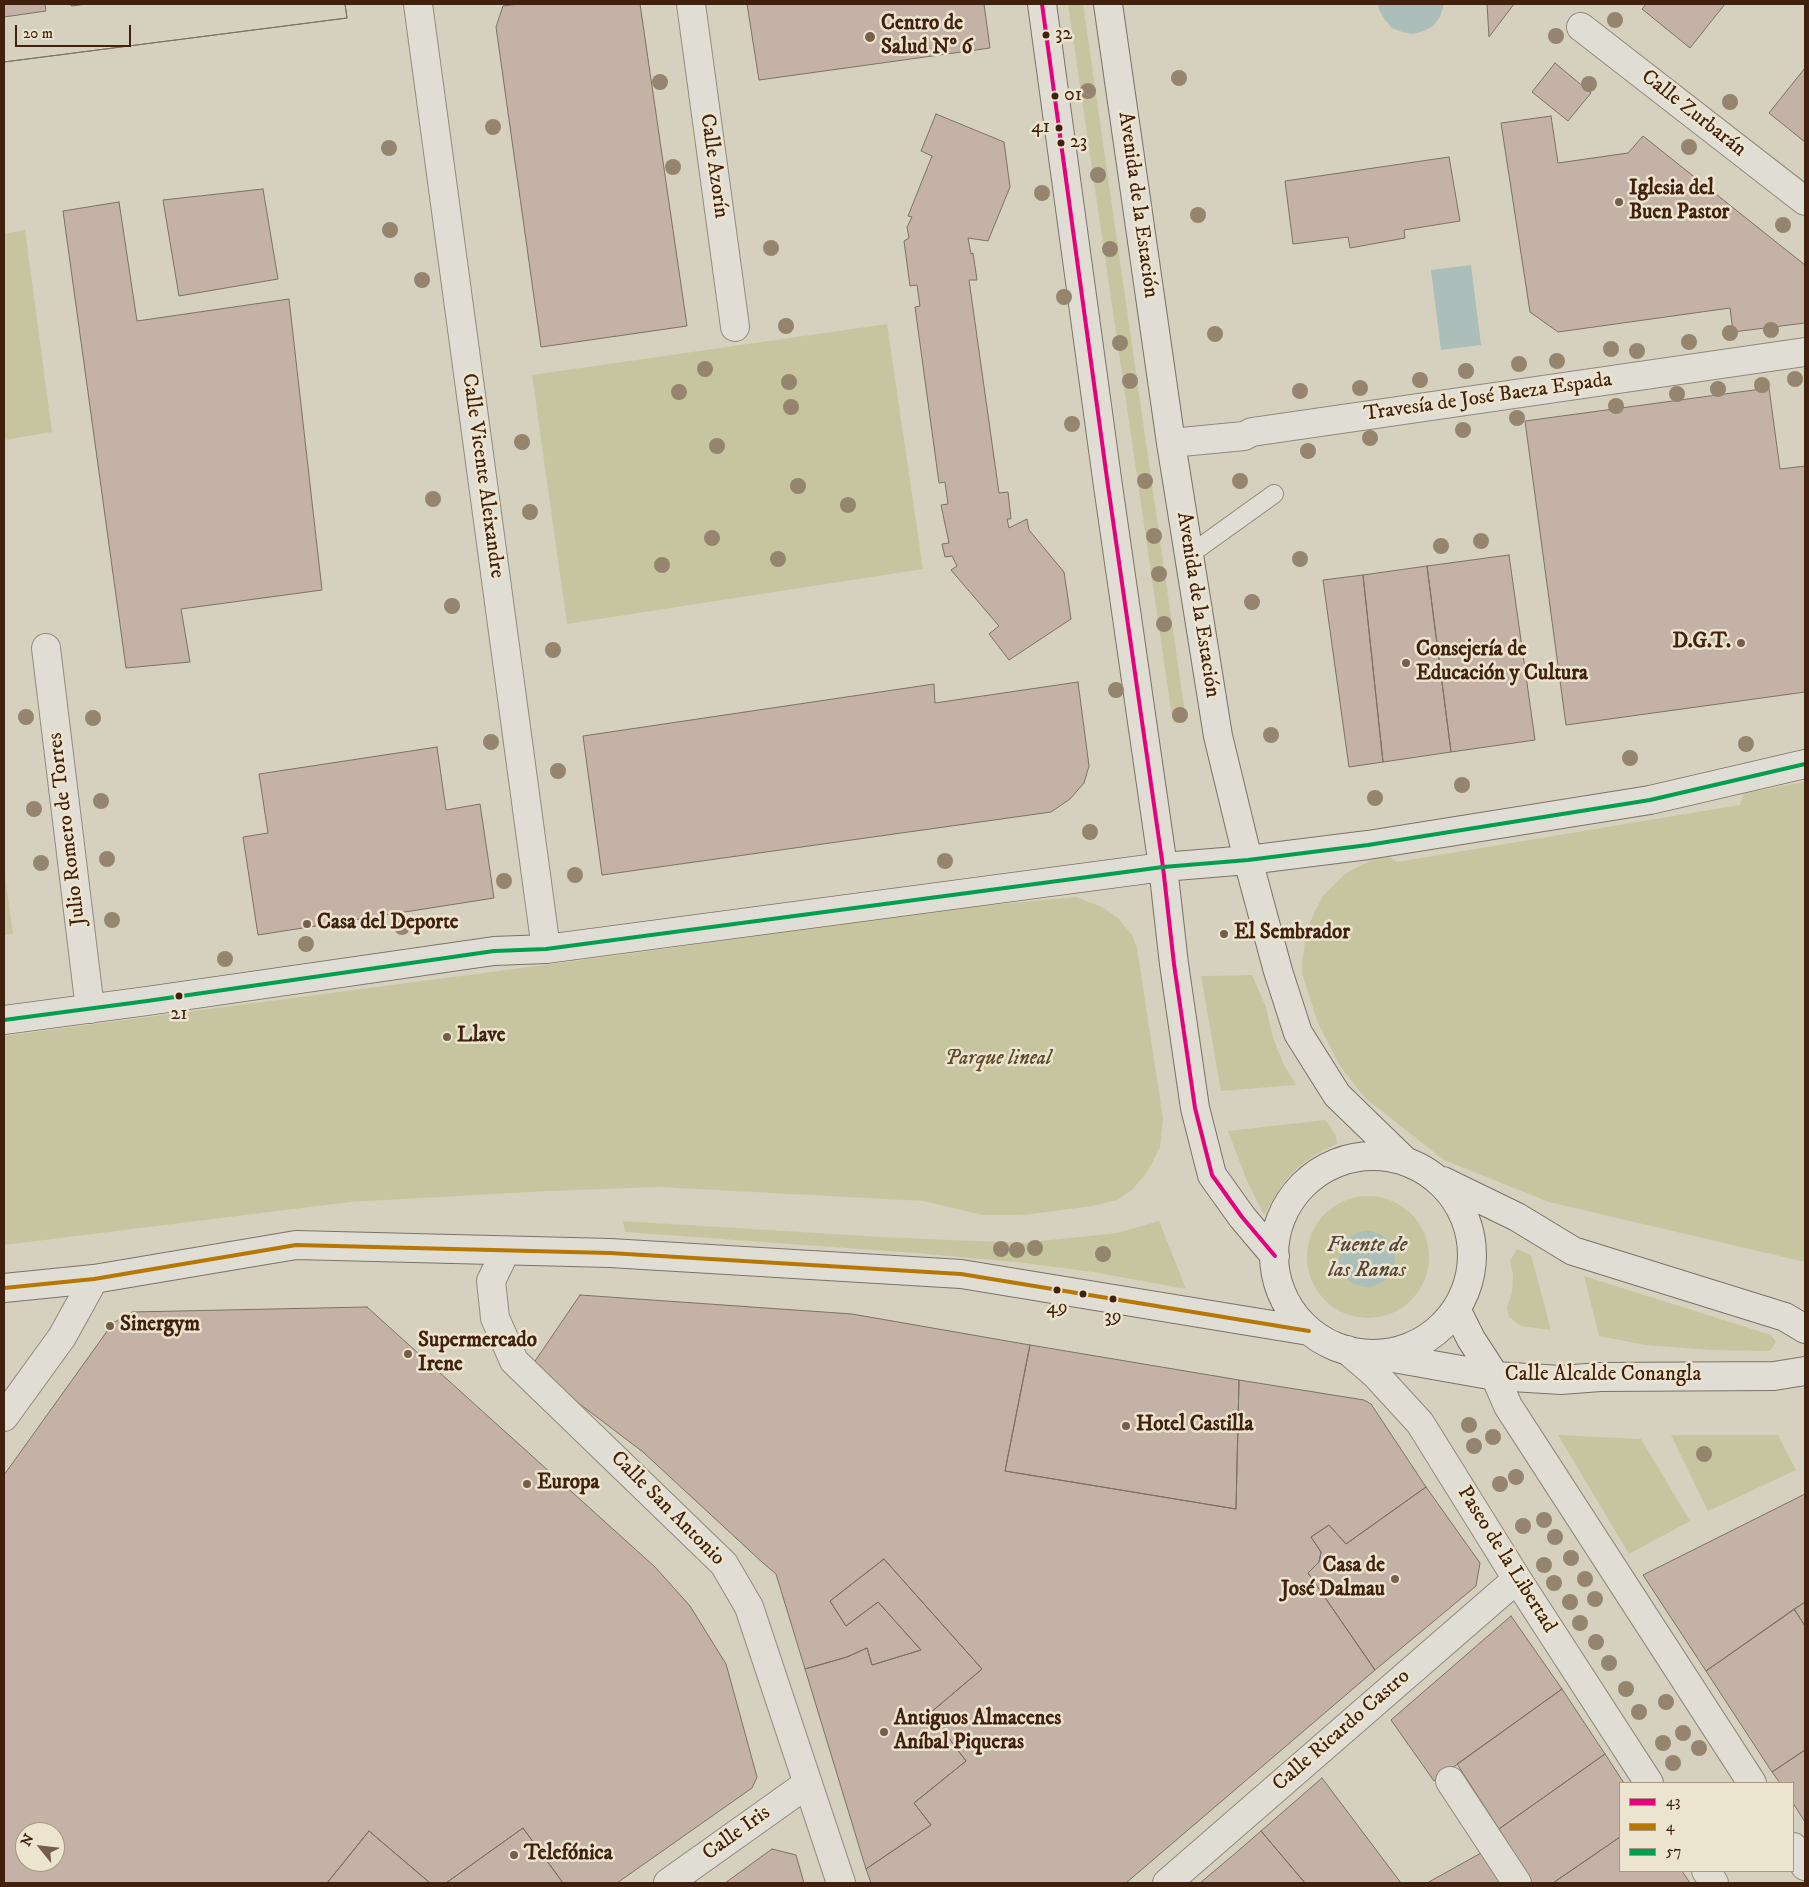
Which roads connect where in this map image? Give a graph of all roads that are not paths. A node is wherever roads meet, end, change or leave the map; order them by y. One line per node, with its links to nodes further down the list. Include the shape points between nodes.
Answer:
1 (418, 4): 16 (main road, Calle Vicente Aleixandre)
2 (691, 4): 7 (main road, Calle Azorín)
3 (1042, 4): 15 (main road)
4 (1108, 4): 9 (main road, Avenida de la Estación)
5 (1581, 27): 6 (main road, Calle Zurbarán)
6 (1805, 201)
7 (735, 327)
8 (1805, 352): 9 (main road, Travesía de José Baeza Espada, via 1252,432 1244,436)
9 (1171, 443): 11 (main road, Avenida de la Estación)
10 (1274, 494): 11 (lane)
11 (1189, 555): 14 (main road, Avenida de la Estación, via 1218,736)
12 (46, 648): 17 (main road, Julio Romero de Torres)
13 (1805, 764): 14 (main road, via 1650,800 1368,845)
14 (1248, 860): 15 (main road); 19 (main road, Avenida de la Estación, via 1298,1033 1337,1095)
15 (1163, 868): 16 (main road); 22 (main road, via 1187,1059 1195,1108 1212,1175)
16 (546, 949): 17 (main road, via 494,951)
17 (90, 1009): 18 (main road)
18 (4, 1020)
19 (1405, 1161): 20 (main road); 22 (main road, via 1367,1156 1350,1159 1318,1173 1304,1184 1281,1219)
20 (1437, 1178): 25 (main road, via 1459,1204 1471,1240 1472,1256 1466,1290); 26 (main road, via 1517,1217 1573,1251)
21 (505, 1252): 23 (main road, via 296,1245); 27 (main road, via 610,1254 961,1274); 36 (main road, Calle San Antonio, via 491,1281 495,1318 514,1361 724,1564 749,1607)
22 (1275, 1256): 27 (main road, via 1277,1278 1287,1304)
23 (94, 1279): 24 (main road); 31 (main road, via 62,1337)
24 (4, 1288)
25 (1456, 1309): 28 (main road, via 1424,1340 1406,1348); 30 (main road)
26 (1795, 1323)
27 (1309, 1331): 28 (main road, via 1327,1342)
28 (1360, 1352): 30 (main road, Calle Alcalde Conangla); 32 (main road, Paseo de la Libertad, via 1420,1424)
29 (1805, 1370): 30 (main road, Calle Alcalde Conangla, via 1774,1376 1561,1380)
30 (1495, 1376): 35 (main road, via 1508,1406)
31 (4, 1417)
32 (1517, 1579): 34 (main road, Paseo de la Libertad); 42 (main road, Calle Ricardo Castro)
33 (1450, 1782): 43 (main road)
34 (1649, 1782)
35 (1751, 1782)
36 (807, 1784): 40 (main road, Calle Iris); 41 (main road, Calle San Antonio)
37 (1794, 1849): 38 (main road)
38 (1805, 1866)
39 (1707, 1872): 44 (main road)
40 (668, 1883)
41 (841, 1883)
42 (1167, 1883)
43 (1517, 1883)
44 (1714, 1883)

